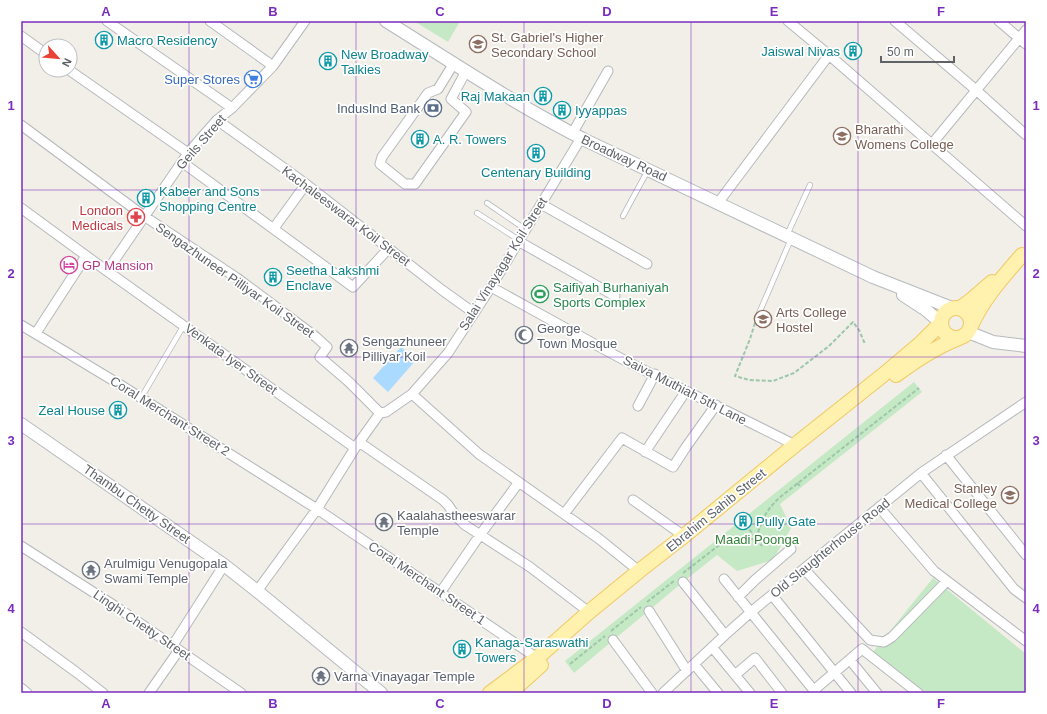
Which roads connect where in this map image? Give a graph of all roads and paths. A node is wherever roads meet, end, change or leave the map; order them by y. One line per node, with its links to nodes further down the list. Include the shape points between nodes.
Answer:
1 (107, 21): 19 (street)
2 (210, 21): 14 (street)
3 (305, 21): 14 (street, Geils Street)
4 (386, 21): 13 (main road, Broadway Road)
5 (788, 21): 12 (street)
6 (895, 21): 18 (street)
7 (999, 21): 10 (street)
8 (1026, 30): 10 (street)
9 (21, 36): 11 (street)
10 (1023, 41): 18 (street)
11 (38, 48)
12 (829, 56): 24 (street); 31 (street)
13 (454, 63): 15 (main road, Broadway Road); 15 (street, via 438,89 428,93 382,157 380,164 405,184 415,184 466,112 451,99)
14 (273, 66): 19 (street, Geils Street)
15 (466, 70): 23 (main road, Broadway Road)
16 (608, 71): 23 (street, Salai Vinayagar Koil Street)
17 (78, 76): 25 (street)
18 (976, 90): 22 (street); 24 (street)
19 (232, 108): 20 (street, Geils Street)
20 (217, 120): 25 (street, Geils Street); 28 (street, Kachaleeswarar Koil Street)
21 (21, 125): 35 (street)
22 (1026, 134)
23 (576, 136): 27 (main road, Broadway Road); 32 (street, Salai Vinayagar Koil Street)
24 (931, 145): 37 (street)
25 (188, 153): 26 (street, Geils Street)
26 (182, 162): 35 (street, Geils Street); 38 (street)
27 (648, 169): 31 (main road, Broadway Road); 36 (lane)
28 (306, 184): 38 (street); 42 (street, Kachaleeswarar Koil Street)
29 (810, 186): 40 (lane)
30 (487, 203): 39 (lane)
31 (718, 203): 40 (main road, Broadway Road)
32 (541, 204): 39 (street, Salai Vinayagar Koil Street); 45 (street)
33 (21, 208): 44 (street, Venkata Iyer Street)
34 (478, 214): 41 (lane)
35 (144, 216): 46 (street, Geils Street); 68 (street, Sengazhuneer Pilliyar Koil Street, via 237,278 316,337 327,347 320,357)
36 (623, 216)
37 (1026, 226)
38 (274, 228): 42 (street, via 353,287)
39 (526, 229): 41 (street, Salai Vinayagar Koil Street)
40 (789, 237): 47 (main road, Broadway Road); 52 (lane)
41 (518, 241): 48 (street, Salai Vinayagar Koil Street); 49 (street)
42 (389, 248): 51 (street, Kachaleeswarar Koil Street)
43 (1024, 253): 50 (main road, via 985,288); 56 (main road, via 982,305)
44 (86, 256): 46 (street, Venkata Iyer Street); 57 (street)
45 (646, 264)
46 (107, 271): 55 (street, Venkata Iyer Street)
47 (873, 276): 50 (main road, Broadway Road); 53 (main road, Broadway Road, via 916,303)
48 (490, 287): 51 (street, Salai Vinayagar Koil Street); 60 (street, Saiva Muthiah 5th Lane)
49 (615, 296)
50 (956, 308): 53 (main road, via 946,311); 56 (main road, via 968,313 971,323)
51 (474, 313): 63 (street, Salai Vinayagar Koil Street, via 448,353)
52 (757, 318): 58 (path, via 735,376 749,380 772,381 794,372 829,346 853,322)
53 (940, 323): 56 (main road, via 949,337 954,338); 71 (main road, Ebrahim Sahib Street, via 883,375)
54 (21, 325): 57 (street, Coral Merchant Street 2)
55 (184, 326): 64 (lane); 70 (street, Venkata Iyer Street)
56 (966, 332): 59 (main road, via 993,342); 125 (main road, Ebrahim Sahib Street, via 922,357 889,381 569,639)
57 (36, 333): 64 (street, Coral Merchant Street 2)
58 (865, 344)
59 (1026, 346)
60 (654, 374): 62 (street, Saiva Muthiah 5th Lane); 67 (street)
61 (919, 388): 76 (path)
62 (686, 391): 66 (street, Saiva Muthiah 5th Lane); 72 (street)
63 (412, 394): 68 (street, Salai Vinayagar Koil Street, via 386,412); 75 (street, via 479,454)
64 (142, 398): 80 (street, Coral Merchant Street 2)
65 (1026, 402): 73 (street, Old Slaughterhouse Road)
66 (716, 405): 71 (street, Saiva Muthiah 5th Lane); 72 (street, via 673,467)
67 (638, 406)
68 (380, 413): 70 (street, Salai Vinayagar Koil Street)
69 (21, 424): 90 (main road, Thambu Chetty Street)
70 (357, 445): 80 (street, Salai Vinayagar Koil Street); 83 (street, Venkata Iyer Street, via 443,500 455,516)
71 (795, 445): 84 (main road, Ebrahim Sahib Street)
72 (645, 452): 81 (street, via 622,438)
73 (946, 455): 74 (street, Old Slaughterhouse Road); 89 (street)
74 (921, 473): 79 (street, Old Slaughterhouse Road); 100 (street, via 1014,589)
75 (519, 482): 81 (street); 83 (street)
76 (797, 484): 77 (path); 85 (path, via 767,511)
77 (801, 488)
78 (633, 500): 84 (street)
79 (879, 507): 91 (street, Old Slaughterhouse Road); 95 (street, via 934,571)
80 (316, 509): 96 (street, Salai Vinayagar Koil Street); 97 (street, Coral Merchant Street 1)
81 (564, 514): 92 (street)
82 (742, 520): 85 (path)
83 (480, 535): 97 (street); 102 (street, Venkata Iyer Street, via 530,567)
84 (684, 536): 92 (main road, Ebrahim Sahib Street)
85 (756, 539): 87 (path); 94 (path, via 736,540 718,546)
86 (21, 546): 108 (street, Linghi Chetty Street)
87 (762, 546)
88 (791, 549): 98 (street)
89 (1026, 555)
90 (224, 565): 96 (main road, Thambu Chetty Street); 108 (street)
91 (804, 568): 95 (street, via 870,640 884,642); 99 (street, Old Slaughterhouse Road)
92 (639, 571): 102 (main road, Ebrahim Sahib Street)
93 (724, 579): 98 (street)
94 (679, 580): 105 (street); 112 (path)
95 (947, 581): 107 (street)
96 (257, 591): 123 (main road, Thambu Chetty Street)
97 (440, 593): 110 (street, Coral Merchant Street 1)
98 (738, 596): 103 (street)
99 (772, 596): 103 (street, Old Slaughterhouse Road); 115 (street)
100 (1026, 598)
101 (649, 611): 114 (street)
102 (589, 612): 110 (main road, Ebrahim Sahib Street)
103 (751, 612): 105 (street, Old Slaughterhouse Road); 118 (street)
104 (21, 632): 120 (street)
105 (725, 635): 109 (street, Old Slaughterhouse Road)
106 (613, 640): 126 (street)
107 (1026, 641)
108 (176, 647): 121 (street); 122 (street, Linghi Chetty Street)
109 (712, 647): 113 (street, Old Slaughterhouse Road); 116 (street)
110 (537, 658): 124 (main road, Ebrahim Sahib Street)
111 (850, 660): 115 (street); 132 (street); 133 (street, via 862,649)
112 (570, 664)
113 (694, 664): 114 (street, Old Slaughterhouse Road); 128 (street)
114 (687, 671): 127 (street, Old Slaughterhouse Road)
115 (835, 673): 118 (street); 131 (street)
116 (735, 675): 129 (street); 130 (street, via 755,658)
117 (21, 688): 119 (street)
118 (815, 692)
119 (27, 693)
120 (103, 693)
121 (149, 693)
122 (241, 693)
123 (381, 693)
124 (490, 693)
125 (510, 693)
126 (652, 693)
127 (664, 693)
128 (718, 693)
129 (750, 693)
130 (782, 693)
131 (851, 693)
132 (877, 693)
133 (918, 693)

